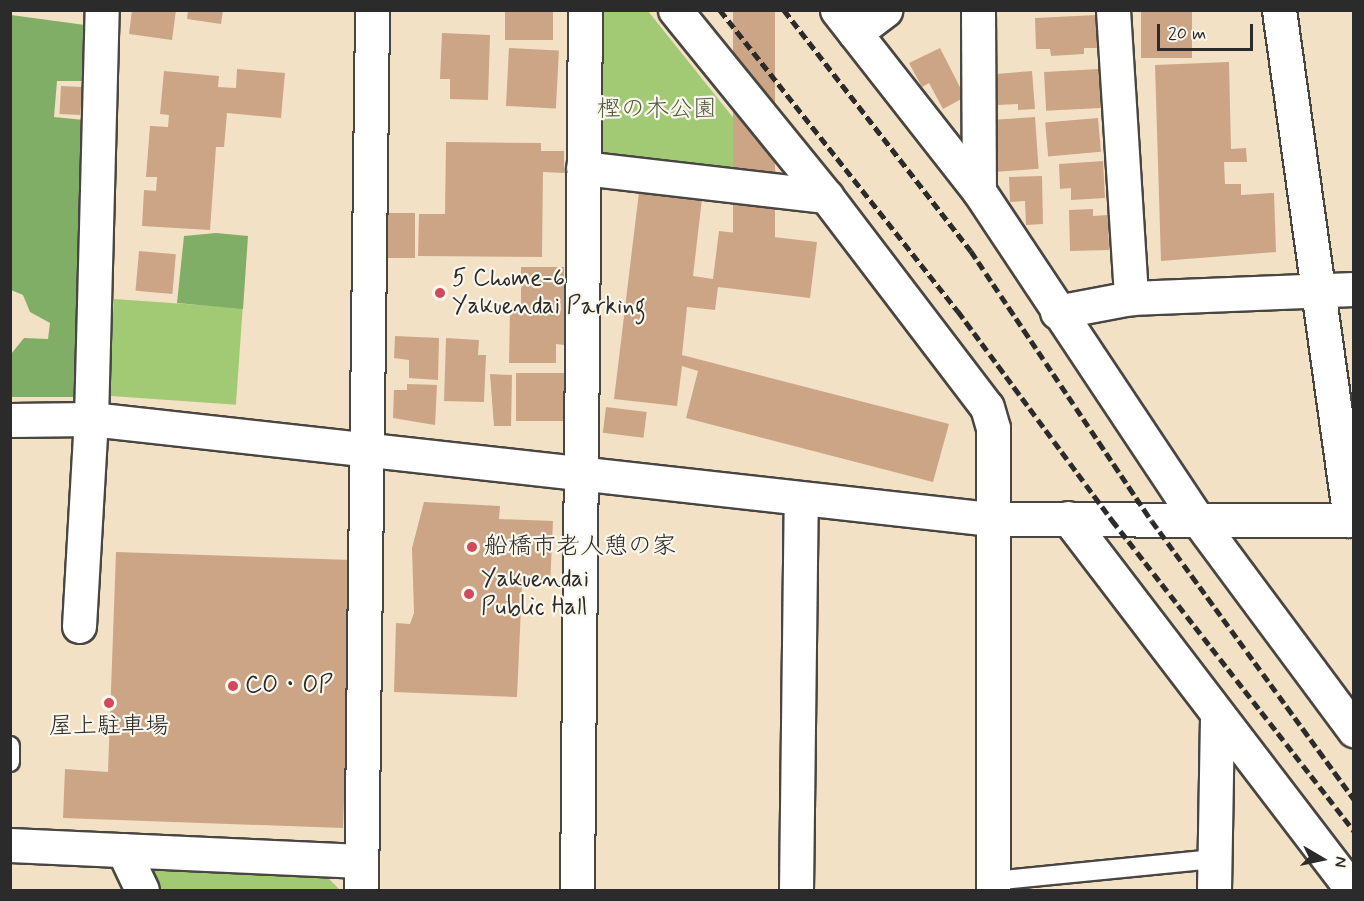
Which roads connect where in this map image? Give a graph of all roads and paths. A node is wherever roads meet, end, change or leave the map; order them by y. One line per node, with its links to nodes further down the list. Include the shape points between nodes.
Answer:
1 (102, 10): 17 (street)
2 (372, 10): 19 (street)
3 (585, 10): 10 (street)
4 (675, 10): 12 (street)
5 (885, 10): 9 (street)
6 (978, 10): 11 (street)
7 (1113, 10): 15 (street)
8 (1280, 10): 14 (street)
9 (846, 22): 11 (street)
10 (583, 168): 12 (street); 20 (street)
11 (979, 190): 16 (street)
12 (826, 195): 23 (street, via 987,407 993,428)
13 (1353, 289): 14 (street)
14 (1319, 293): 15 (street); 25 (street)
15 (1131, 297): 16 (street)
16 (1057, 312): 24 (street)
17 (91, 419): 18 (street); 19 (street); 26 (street)
18 (10, 420)
19 (367, 451): 20 (street); 34 (street)
20 (581, 472): 21 (street); 37 (street)
21 (801, 500): 23 (street); 38 (street)
22 (1068, 518): 23 (street); 24 (street); 27 (street)
23 (991, 519): 35 (street)
24 (1198, 520): 25 (street); 28 (street)
25 (1352, 520)
26 (79, 626)
27 (1217, 717): 33 (street); 40 (street)
28 (1353, 730)
29 (10, 746): 30 (lane)
30 (10, 762)
31 (10, 844): 32 (street)
32 (123, 850): 34 (street); 36 (street)
33 (1215, 859): 35 (lane); 39 (street)
34 (361, 876)
35 (993, 886)
36 (142, 891)
37 (576, 891)
38 (796, 891)
39 (1214, 891)
40 (1352, 891)

